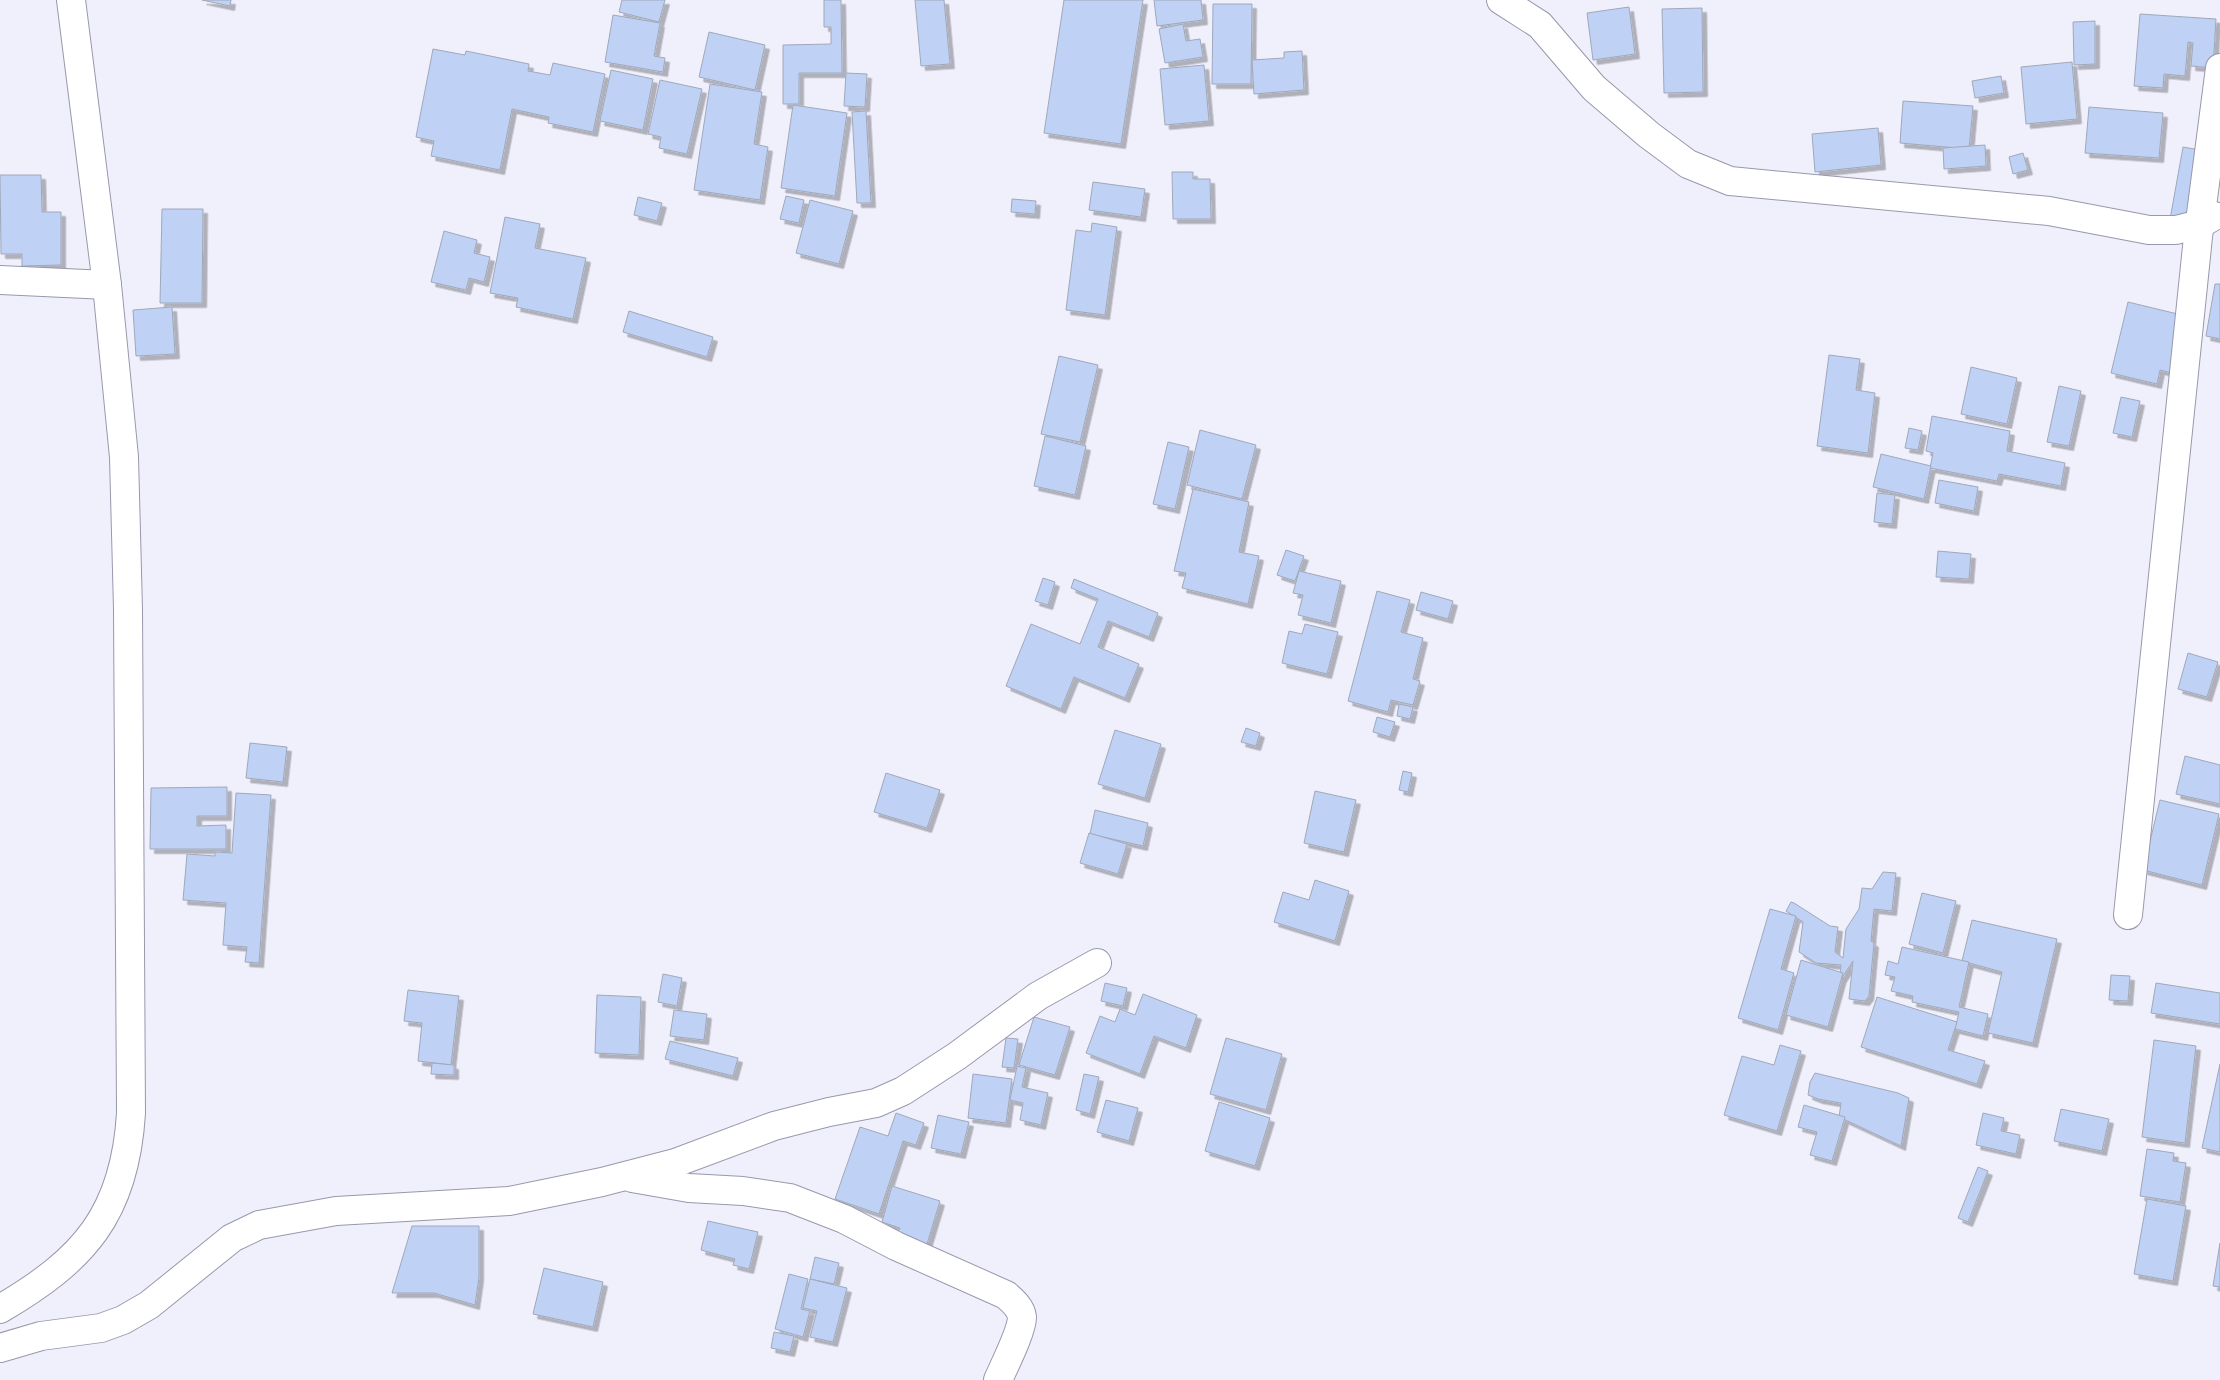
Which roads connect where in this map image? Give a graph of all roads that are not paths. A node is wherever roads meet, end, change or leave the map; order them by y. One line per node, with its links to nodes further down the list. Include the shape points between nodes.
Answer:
1 (71, 0): 6 (street)
2 (1501, 0): 4 (street, via 1540,25 1594,88 1649,136 1688,164 1730,181 2049,211 2149,230 2176,230)
3 (2220, 68): 4 (street)
4 (2210, 218): 7 (street)
5 (0, 280): 6 (street)
6 (107, 285): 10 (street, via 124,457 126,529 130,1139 118,1187 108,1210 78,1253 58,1272)
7 (2128, 915)
8 (1097, 963): 9 (street, via 1038,996 903,1091 876,1103 774,1126 675,1163)
9 (625, 1176): 11 (street, via 509,1201 336,1211 259,1225 232,1238 149,1305 123,1320 101,1328 41,1336); 12 (street, via 689,1188 790,1198 844,1219 1006,1296 1016,1304 1022,1317)
10 (0, 1309)
11 (0, 1348)
12 (998, 1380)

